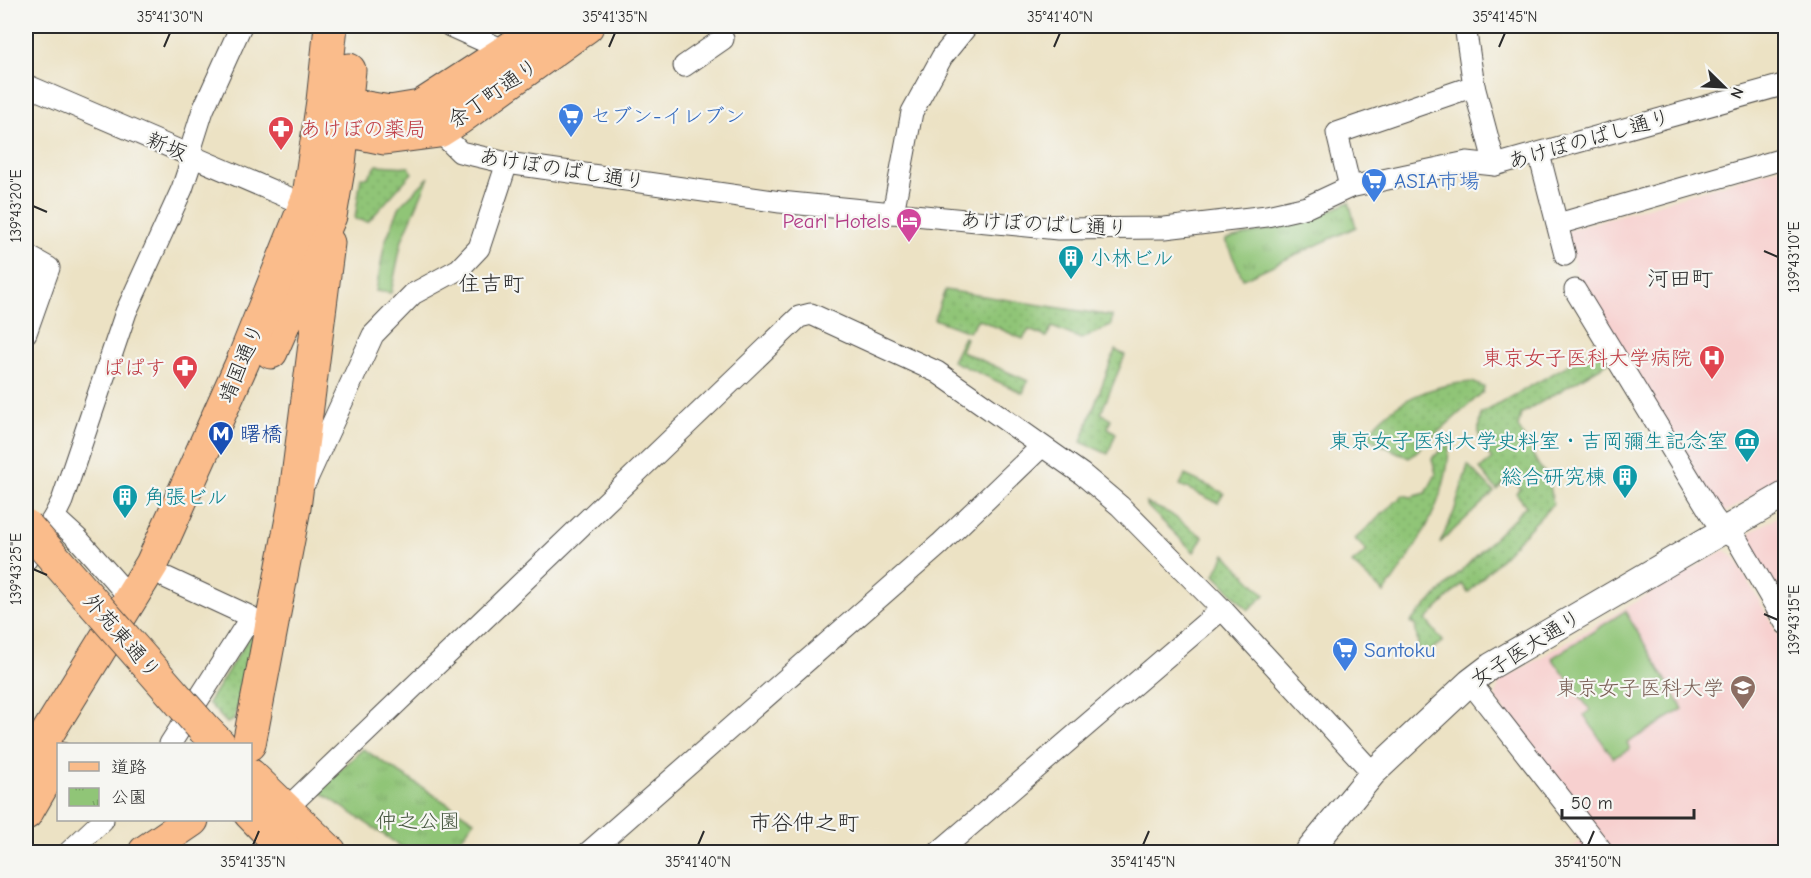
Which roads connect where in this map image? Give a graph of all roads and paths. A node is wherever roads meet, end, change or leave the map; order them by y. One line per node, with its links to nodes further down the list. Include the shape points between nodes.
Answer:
1 (241, 26): 18 (street, via 203,110)
2 (331, 26): 15 (main road, 靖国通り)
3 (353, 26): 15 (main road, 靖国通り)
4 (450, 26): 10 (street)
5 (545, 26): 10 (main road, 余丁町通り)
6 (587, 26): 16 (main road, 余丁町通り)
7 (968, 26): 24 (street, via 942,57 912,112)
8 (1465, 26): 14 (street)
9 (723, 39): 11 (street)
10 (507, 52): 15 (main road, 余丁町通り, via 420,107)
11 (684, 66)
12 (1785, 84): 17 (street, あけぼのばし通り)
13 (26, 85): 18 (street, 新坂)
14 (1474, 86): 21 (street); 22 (street, via 1337,133)
15 (333, 115): 16 (main road, 余丁町通り, via 385,138); 23 (main road, 靖国通り)
16 (439, 131): 20 (street, あけぼのばし通り, via 460,152)
17 (1539, 154): 21 (street, あけぼのばし通り); 25 (street)
18 (191, 156): 23 (street, 新坂, via 294,200); 36 (street, via 182,189 126,312 62,501)
19 (1785, 158): 25 (street)
20 (507, 163): 24 (street, あけぼのばし通り, via 780,202); 35 (street, via 478,248 459,269 413,294 373,334)
21 (1495, 165): 22 (street, あけぼのばし通り, via 1467,162)
22 (1350, 187): 24 (street, あけぼのばし通り, via 1307,207 1268,216 1154,229 1058,229)
23 (320, 206): 29 (main road, 靖国通り); 31 (main road, 靖国通り); 32 (main road, via 327,261)
24 (894, 213)
25 (1558, 224): 27 (street)
26 (26, 255): 30 (street, via 49,268)
27 (1565, 255)
28 (1575, 290): 37 (street)
29 (266, 305): 31 (main road); 39 (main road, 靖国通り, via 157,554)
30 (26, 333)
31 (276, 340): 32 (main road); 39 (main road, 靖国通り)
32 (315, 355): 35 (main road)
33 (1041, 447): 40 (street, via 1120,506); 52 (street, via 937,372 811,314 799,317); 61 (street, via 940,544)
34 (1785, 494): 37 (street, 女子医大通り)
35 (294, 508): 41 (main road)
36 (40, 522): 38 (street); 39 (street, via 77,538 124,591); 44 (main road, 外苑東通り, bridge)
37 (1724, 531): 42 (street, via 1737,540); 43 (street, 女子医大通り)
38 (26, 559): 44 (main road, 外苑東通り)
39 (152, 583): 41 (street); 45 (main road, 靖国通り); 49 (main road, 靖国通り)
40 (1222, 609): 50 (street); 62 (street)
41 (263, 620): 46 (street); 47 (main road)
42 (1785, 624)
43 (1470, 681): 50 (street, 女子医大通り); 64 (street)
44 (204, 739)
45 (68, 743)
46 (171, 743)
47 (249, 743)
48 (57, 760): 53 (main road)
49 (26, 768)
50 (1372, 773): 63 (street, 女子医大通り)
51 (252, 777): 52 (main road)
52 (286, 809): 60 (main road)
53 (26, 813)
54 (252, 815): 59 (main road)
55 (101, 821): 57 (street)
56 (189, 821): 58 (main road)
57 (69, 852)
58 (145, 852)
59 (288, 852)
60 (330, 852)
61 (589, 852)
62 (939, 852)
63 (1308, 852)
64 (1603, 852)

